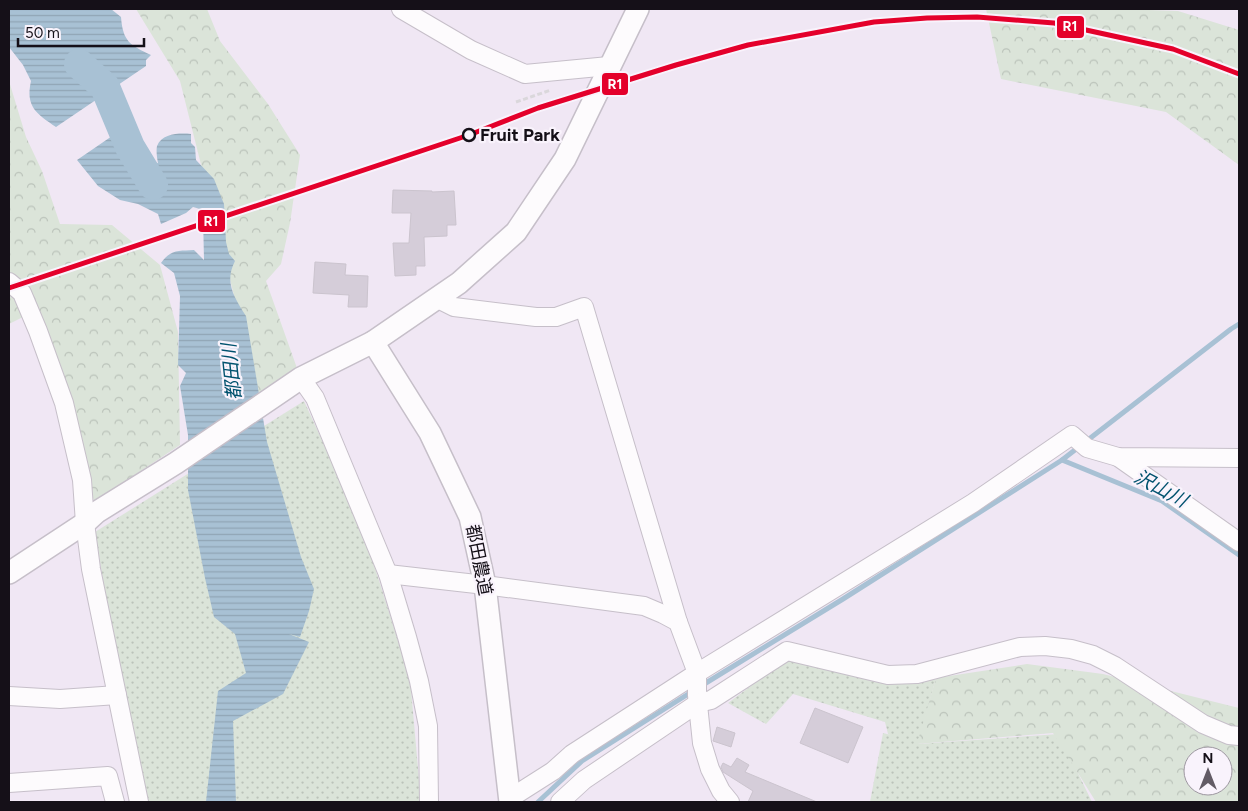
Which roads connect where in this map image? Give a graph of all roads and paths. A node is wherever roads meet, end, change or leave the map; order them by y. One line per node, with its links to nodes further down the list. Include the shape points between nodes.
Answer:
1 (401, 9): 3 (street, via 471,50 525,74)
2 (638, 9): 3 (street)
3 (609, 66): 5 (street, via 565,159 516,232 459,283)
4 (9, 282): 10 (street, via 22,293 64,403)
5 (436, 298): 6 (street); 15 (street, via 454,307 536,317 556,317 584,307)
6 (373, 342): 7 (street); 14 (street, 都田農道, via 430,433 470,517)
7 (301, 378): 10 (street); 13 (street, via 314,398)
8 (1118, 456): 9 (street); 11 (street); 16 (street, via 1087,448 1072,435)
9 (1239, 458)
10 (91, 517): 12 (street); 17 (street, via 91,569)
11 (1239, 542)
12 (9, 574)
13 (388, 574): 14 (street); 24 (street, via 428,726)
14 (485, 585): 15 (street, via 644,606); 21 (street, 都田農道)
15 (678, 622): 16 (street)
16 (697, 688): 19 (street, via 711,700 787,651 888,675 918,674 1020,648 1045,646 1092,655 1203,724); 21 (street, via 572,754); 25 (street); 26 (street, via 702,743 710,769)
17 (117, 695): 18 (street, via 60,699); 23 (street)
18 (9, 696)
19 (1239, 736)
20 (9, 783): 22 (street, via 108,776)
21 (509, 801)
22 (115, 802)
23 (139, 802)
24 (429, 802)
25 (560, 802)
26 (730, 802)

